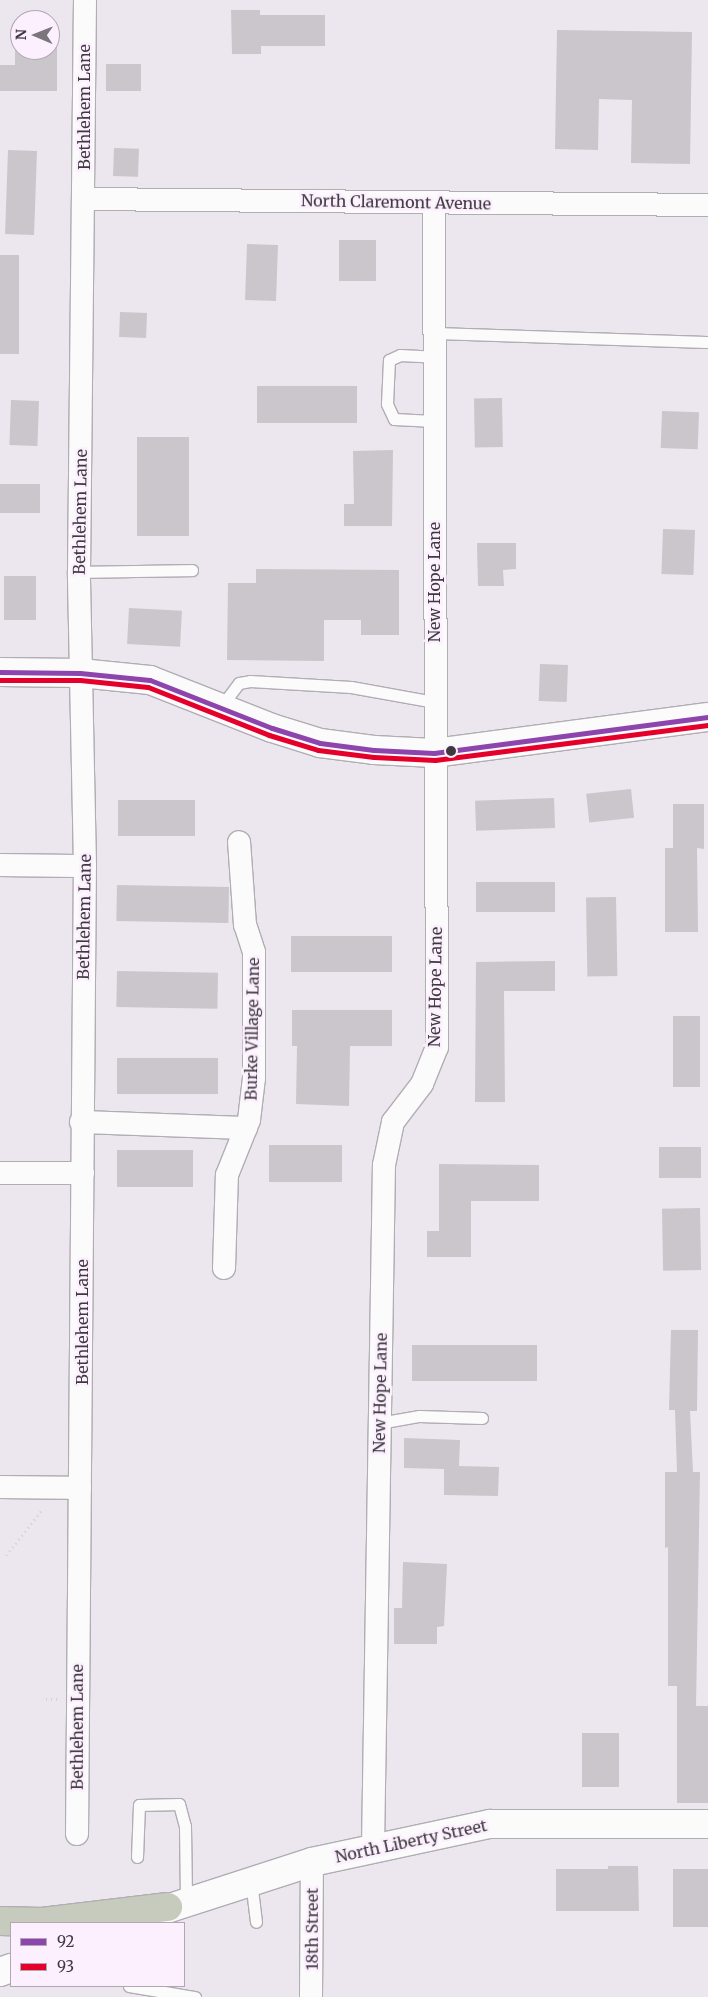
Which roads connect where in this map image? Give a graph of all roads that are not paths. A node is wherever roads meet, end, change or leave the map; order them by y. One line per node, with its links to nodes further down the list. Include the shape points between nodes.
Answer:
1 (85, 0): 2 (street, Bethlehem Lane)
2 (84, 199): 3 (street, North Claremont Avenue); 10 (street, Bethlehem Lane)
3 (434, 202): 4 (street, North Claremont Avenue); 5 (street, New Hope Lane)
4 (708, 205)
5 (434, 333): 6 (lane); 7 (street, New Hope Lane)
6 (708, 342)
7 (434, 357): 8 (street, New Hope Lane); 8 (lane, via 400,355 389,360 387,404 394,419)
8 (434, 421): 13 (street, New Hope Lane)
9 (192, 570): 10 (lane)
10 (79, 572): 12 (street, Bethlehem Lane)
11 (0, 672): 12 (street)
12 (80, 674): 14 (street, via 150,680); 19 (street, Bethlehem Lane)
13 (434, 702): 14 (lane, via 351,687 250,681 239,683); 16 (street, New Hope Lane)
14 (220, 708): 16 (street, via 320,743)
15 (708, 717): 16 (street)
16 (434, 753): 26 (street, New Hope Lane, via 437,1047 422,1084 394,1122 384,1165)
17 (239, 842): 21 (street, Burke Village Lane, via 244,925 254,952 254,1078)
18 (0, 865): 19 (street)
19 (85, 866): 20 (street, Bethlehem Lane)
20 (81, 1122): 21 (street); 23 (street, Bethlehem Lane)
21 (246, 1128): 24 (street, Burke Village Lane, via 227,1175)
22 (0, 1172): 23 (street)
23 (83, 1173): 28 (street, Bethlehem Lane)
24 (224, 1268)
25 (482, 1418): 26 (lane, via 419,1416)
26 (380, 1423): 31 (street, New Hope Lane)
27 (0, 1487): 28 (street)
28 (80, 1488): 30 (street, Bethlehem Lane)
29 (708, 1824): 31 (street, North Liberty Street, via 490,1824)
30 (77, 1834)
31 (373, 1848): 33 (street, North Liberty Street)
32 (137, 1857): 35 (lane, via 139,1805 179,1804 185,1826)
33 (312, 1862): 34 (street, North Liberty Street); 41 (street, 18th Street)
34 (251, 1881): 35 (street, North Liberty Street); 38 (lane)
35 (177, 1905): 36 (highway, via 42,1922); 37 (street, North Liberty Street)
36 (0, 1921)
37 (127, 1922)
38 (256, 1922)
39 (135, 1987): 40 (lane)
40 (195, 1997)
41 (311, 1997)

